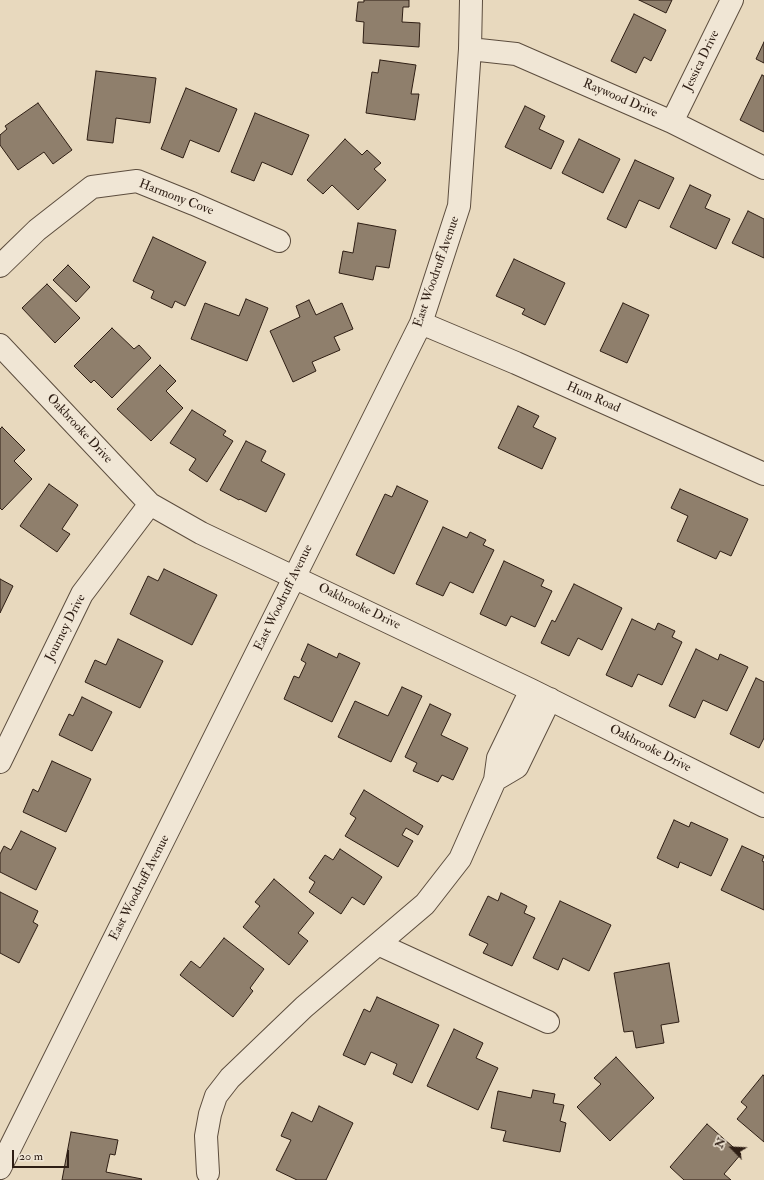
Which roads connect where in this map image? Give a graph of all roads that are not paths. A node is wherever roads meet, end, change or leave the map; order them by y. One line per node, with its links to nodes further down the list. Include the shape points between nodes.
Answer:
1 (471, 0): 3 (street, East Woodruff Avenue)
2 (732, 0): 4 (street, Jessica Drive)
3 (470, 49): 4 (street, Raywood Drive, via 516,54); 8 (street, East Woodruff Avenue, via 459,206)
4 (672, 122): 5 (street, Raywood Drive)
5 (764, 168)
6 (279, 241): 7 (street, Harmony Cove, via 137,181 92,187 37,230)
7 (0, 266)
8 (422, 323): 10 (street, Hum Road); 12 (street, East Woodruff Avenue)
9 (0, 345): 11 (street, Oakbrooke Drive)
10 (764, 474)
11 (150, 504): 12 (street, Oakbrooke Drive, via 201,533); 17 (street, Journey Drive, via 82,594)
12 (295, 577): 13 (street, Oakbrooke Drive); 22 (street, East Woodruff Avenue)
13 (531, 690): 14 (street, Oakbrooke Drive); 15 (street)
14 (550, 699): 16 (street); 19 (street, Oakbrooke Drive)
15 (503, 747): 16 (street); 18 (street, via 498,758)
16 (522, 757): 18 (street, via 517,767)
17 (0, 762)
18 (495, 780): 20 (street, via 460,859 425,904)
19 (764, 806)
20 (378, 944): 21 (street); 23 (street, via 304,1007 230,1078 216,1096 206,1136)
21 (548, 1022)
22 (0, 1168)
23 (208, 1173)

